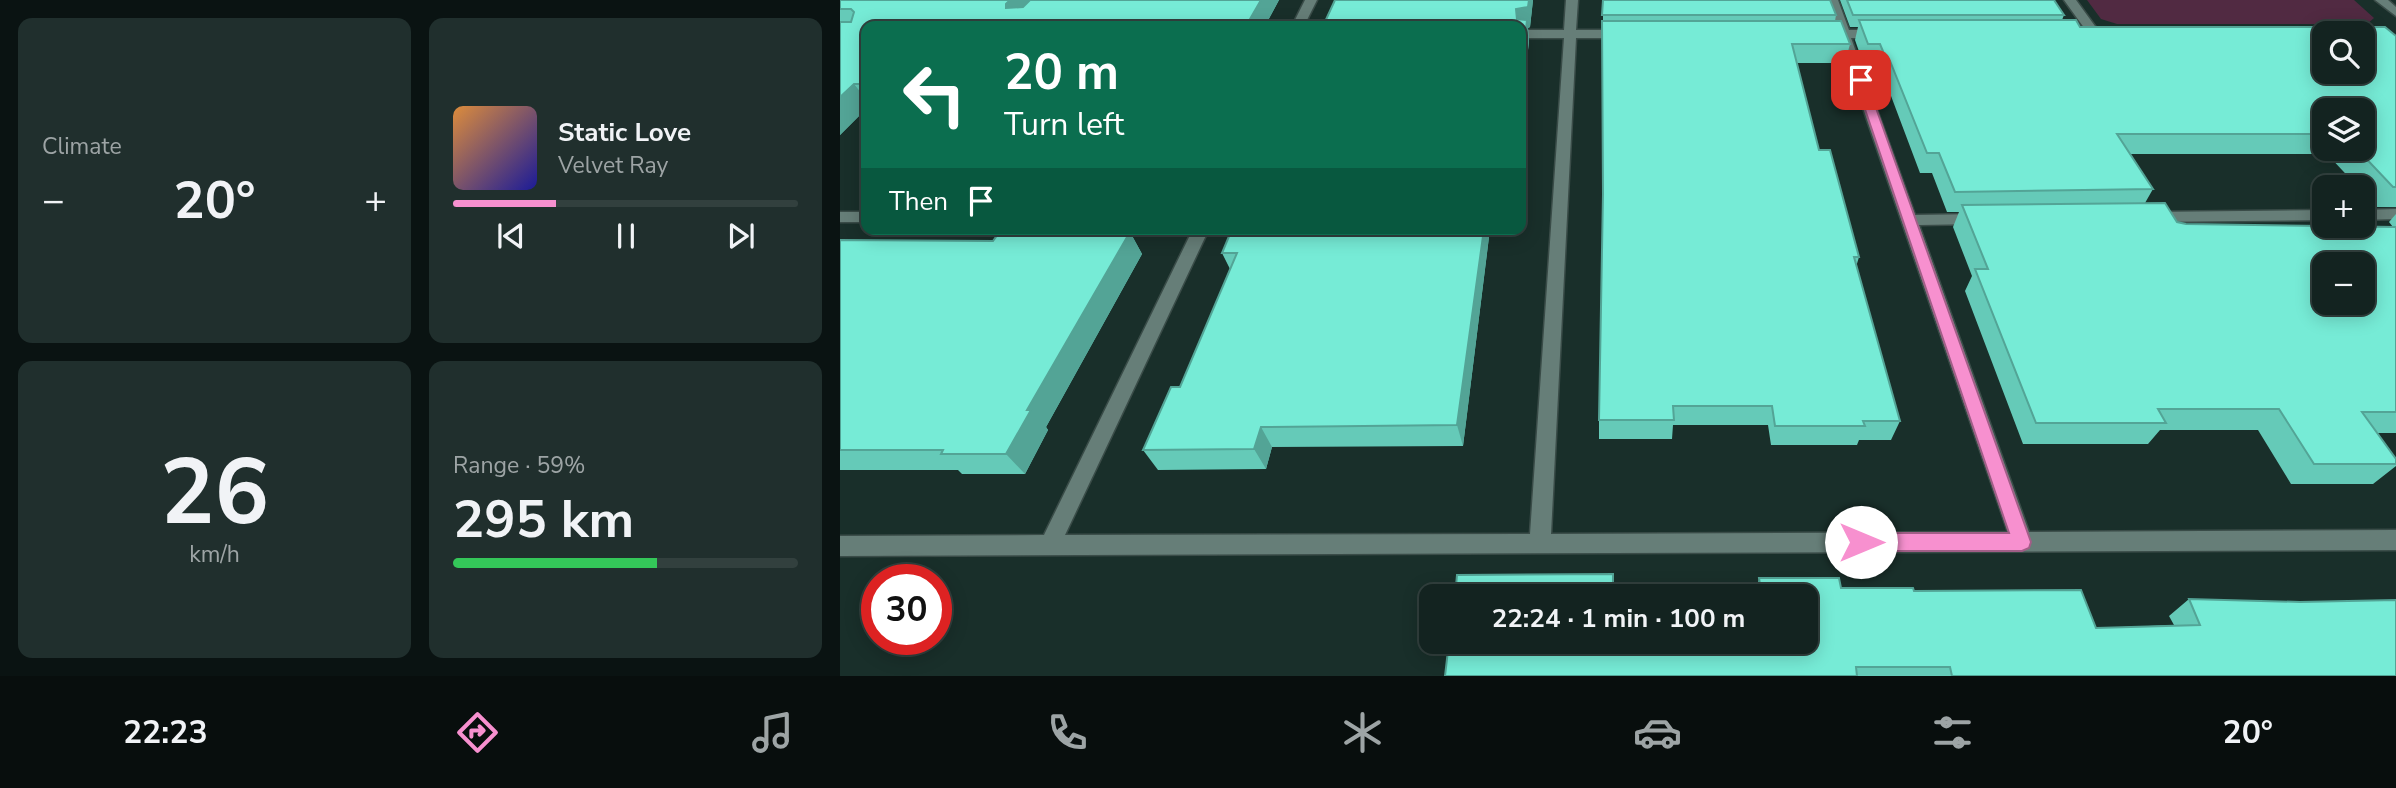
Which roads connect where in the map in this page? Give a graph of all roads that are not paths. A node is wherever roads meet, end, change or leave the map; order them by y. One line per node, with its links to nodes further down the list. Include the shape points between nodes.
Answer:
1 (1311, 0): 7 (street)
2 (1572, 0): 12 (street)
3 (1832, 0): 15 (street)
4 (2070, 0): 9 (street)
5 (2382, 0): 6 (street)
6 (2396, 13)
7 (1300, 21)
8 (2081, 33): 9 (street)
9 (2094, 33): 10 (street)
10 (2108, 33)
11 (1526, 34): 12 (street)
12 (1570, 34): 13 (street); 28 (street)
13 (1639, 34)
14 (1803, 34): 15 (street)
15 (1844, 34): 16 (street); 24 (street)
16 (1886, 34)
17 (2396, 214): 19 (street)
18 (2312, 215): 22 (street)
19 (2375, 215)
20 (840, 217): 21 (street)
21 (861, 217)
22 (2131, 217)
23 (1992, 219): 24 (street)
24 (1910, 220): 27 (street)
25 (1198, 235): 29 (street)
26 (2396, 540): 27 (street)
27 (2022, 542): 28 (street)
28 (1540, 543): 29 (street)
29 (1050, 545): 30 (street)
30 (840, 546)

